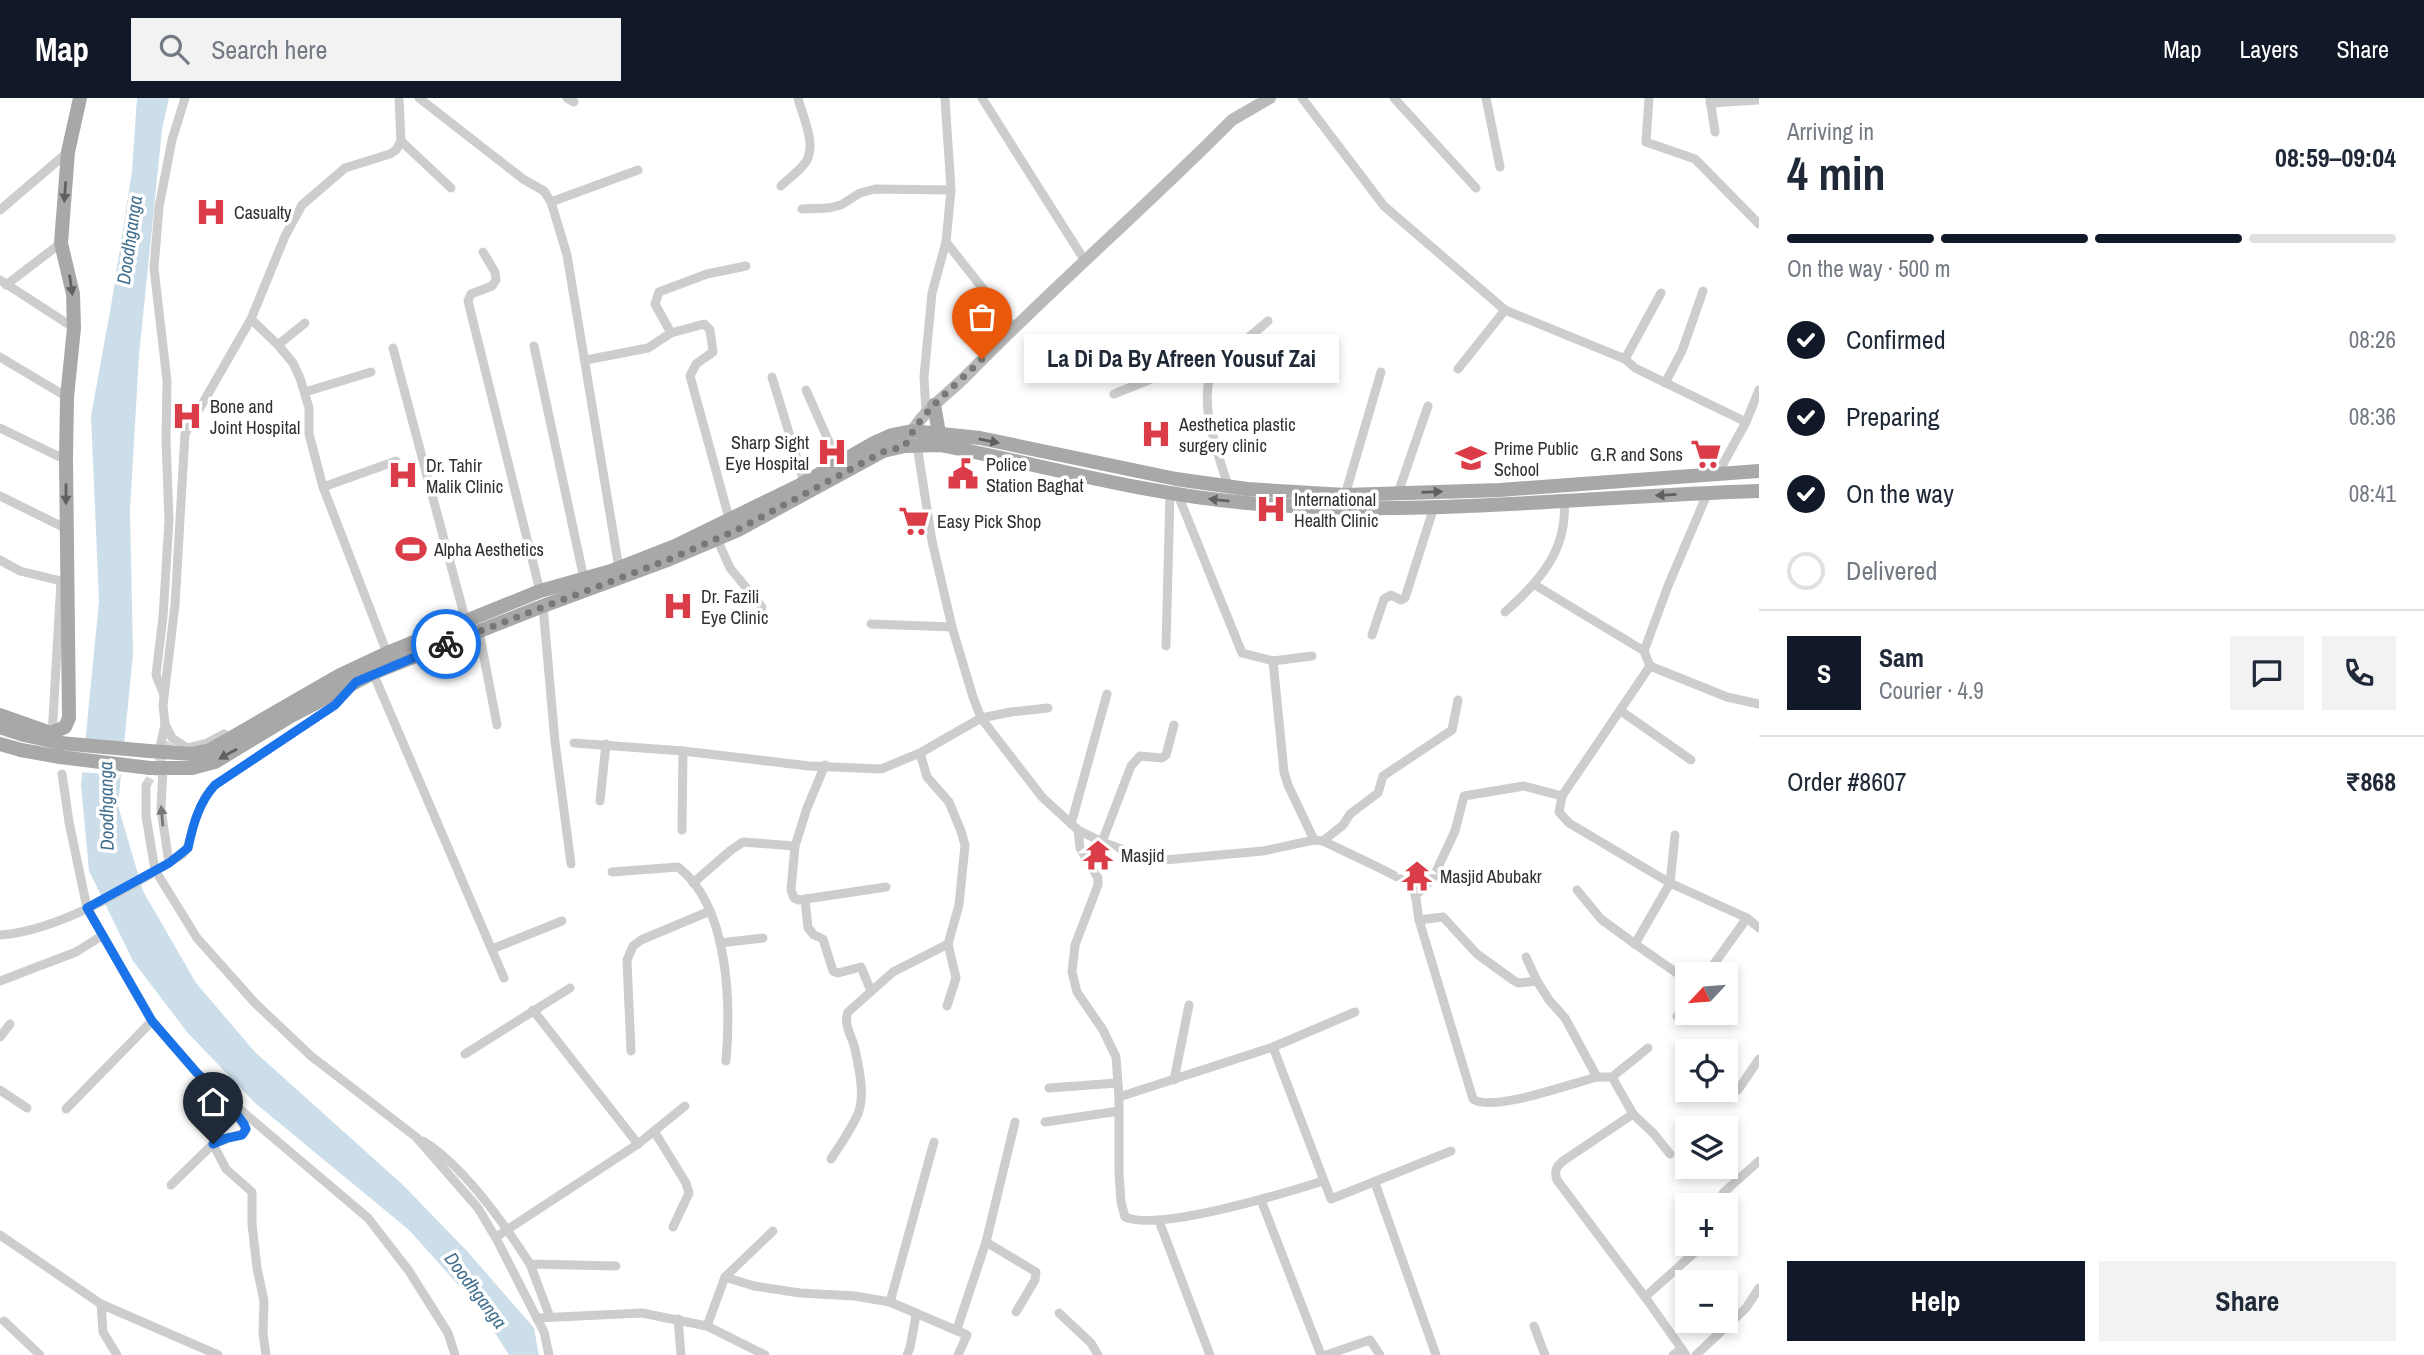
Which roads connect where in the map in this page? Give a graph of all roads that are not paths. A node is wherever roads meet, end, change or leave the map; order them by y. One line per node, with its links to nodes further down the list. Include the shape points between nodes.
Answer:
1 (80, 98): 17 (main road)
2 (184, 98): 107 (street, via 159,207 154,268 167,381 169,520 156,667)
3 (399, 98): 16 (street)
4 (419, 98): 24 (street, via 544,191)
5 (798, 98): 20 (street, via 809,156)
6 (945, 98): 23 (street)
7 (982, 98): 31 (street)
8 (1302, 98): 36 (street, via 1384,206)
9 (1394, 98): 22 (street)
10 (1486, 98): 18 (street)
11 (1649, 98): 27 (street, via 1646,142 1702,164)
12 (1264, 99): 31 (main road, via 1232,120)
13 (1759, 100): 14 (street)
14 (1710, 101): 15 (street)
15 (1715, 132)
16 (401, 141): 21 (street); 37 (street, via 390,154 345,168 302,205)
17 (68, 152): 26 (street); 29 (main road, one-way to 29)
18 (1500, 167)
19 (638, 170): 24 (street)
20 (781, 186)
21 (452, 188)
22 (1476, 188)
23 (951, 190): 25 (street, via 875,189 841,205); 28 (street)
24 (551, 202): 48 (street, via 567,255)
25 (802, 209)
26 (0, 210)
27 (1759, 224)
28 (946, 242): 41 (street); 61 (street, via 932,293 924,377)
29 (61, 243): 33 (street); 40 (main road, one-way to 40, via 73,294)
30 (483, 253): 89 (street, via 496,280 471,294 468,301)
31 (1085, 261): 41 (main road)
32 (746, 266): 42 (street, via 707,274 659,292 655,304)
33 (3, 283): 40 (street)
34 (1703, 291): 54 (street)
35 (1661, 293): 47 (street)
36 (1505, 310): 47 (street); 49 (street)
37 (251, 319): 43 (street); 107 (street, via 185,434 177,579)
38 (1268, 321): 50 (street)
39 (304, 323): 43 (street)
40 (74, 328): 59 (main road)
41 (1014, 328): 61 (main road)
42 (671, 333): 48 (street, via 648,348); 82 (street, via 704,324 709,330 713,352 696,364 690,376)
43 (278, 345): 57 (street, via 293,363)
44 (534, 346): 87 (street)
45 (393, 348): 92 (street)
46 (0, 357): 59 (street)
47 (1625, 359): 54 (street)
48 (586, 360): 86 (street)
49 (1458, 369)
50 (1212, 371): 58 (street, via 1200,364 1186,365); 72 (street, via 1207,391 1210,421)
51 (371, 372): 57 (street)
52 (1381, 372): 78 (street)
53 (772, 377): 71 (street)
54 (1665, 383): 62 (street)
55 (806, 390): 68 (street)
56 (1759, 390): 62 (street)
57 (305, 391): 73 (street, via 309,434)
58 (1114, 394)
59 (67, 397): 66 (main road)
60 (1428, 406): 76 (street)
61 (930, 409): 64 (main road); 65 (main road)
62 (1746, 422): 70 (street)
63 (0, 428): 66 (street)
64 (939, 433): 65 (main road); 72 (main road, one-way to 72)
65 (911, 441): 68 (main road, via 892,435); 77 (main road); 84 (main road); 94 (street)
66 (66, 460): 83 (main road, one-way to 83)
67 (396, 461): 73 (street)
68 (838, 462): 71 (main road)
69 (1759, 471): 70 (main road)
70 (1717, 475): 76 (main road, one-way to 70)
71 (804, 482): 82 (main road)
72 (1228, 486): 78 (main road)
73 (323, 487): 99 (street)
74 (1759, 491): 75 (main road)
75 (1708, 492): 80 (main road, one-way to 80); 98 (street)
76 (1398, 493): 78 (main road)
77 (1174, 495): 81 (main road, one-way to 77, via 1342,509); 97 (street); 101 (street, via 1241,651)
78 (1345, 495)
79 (0, 496): 83 (street)
80 (1564, 501): 81 (main road); 88 (street, via 1554,554)
81 (1434, 507): 96 (street, via 1405,598 1391,595 1384,599)
82 (729, 518): 86 (main road)
83 (67, 529): 118 (main road, via 69,718)
84 (717, 539): 89 (main road, via 665,561); 90 (street, via 730,568)
85 (0, 560): 118 (street, via 61,581)
86 (619, 568): 87 (main road)
87 (584, 579): 89 (main road)
88 (1535, 585): 91 (street); 98 (street)
89 (541, 599): 92 (main road); 95 (main road); 140 (street)
90 (762, 607)
91 (1505, 612)
92 (466, 622): 99 (main road)
93 (871, 624): 94 (street)
94 (951, 627): 113 (street)
95 (479, 631): 103 (main road); 115 (street)
96 (1372, 635)
97 (1166, 646)
98 (1644, 651): 102 (street)
99 (387, 653): 104 (main road)
100 (1312, 656): 101 (street)
101 (1273, 661): 136 (street, via 1284,772)
102 (1650, 666): 109 (street, via 1727,697); 111 (street)
103 (373, 673): 105 (main road); 161 (street)
104 (340, 675): 114 (street, via 327,676 207,743 187,748 172,738); 126 (main road)
105 (356, 682): 126 (main road, one-way to 126, via 215,762); 139 (street, via 335,705 215,785 203,801 188,848)
106 (1107, 694): 133 (street)
107 (164, 695): 114 (street)
108 (1458, 700): 136 (street, via 1452,730 1383,776 1376,794)
109 (1759, 704)
110 (1048, 708): 113 (street)
111 (1621, 711): 125 (street); 131 (street)
112 (0, 715): 118 (main road)
113 (981, 718): 124 (street); 133 (street, via 1042,797)
114 (165, 724): 123 (street)
115 (497, 725)
116 (1174, 725): 137 (street, via 1166,755 1140,756 1131,766)
117 (0, 727): 123 (main road, bridge, via 60,743)
118 (52, 736)
119 (574, 743): 121 (street)
120 (0, 744): 128 (main road, bridge, via 60,757)
121 (606, 744): 122 (street); 132 (street)
122 (683, 751): 127 (street); 134 (street)
123 (159, 752): 126 (main road, bridge)
124 (920, 753): 127 (street, via 881,769); 159 (street, via 927,776 949,802 965,845 959,905)
125 (1691, 760)
126 (192, 761): 128 (main road, bridge)
127 (825, 765): 138 (street)
128 (163, 768): 139 (street, one-way to 128, via 161,809)
129 (62, 774): 149 (street)
130 (146, 786): 141 (street)
131 (1562, 796): 144 (street, via 1559,812 1569,822); 147 (street, via 1524,786 1464,796 1455,831 1433,878)
132 (600, 801)
133 (1074, 827): 137 (street); 186 (street, via 1098,885 1075,945 1072,972 1077,992 1110,1042)
134 (682, 830)
135 (1675, 835): 144 (street)
136 (1319, 840): 137 (street, via 1165,860); 147 (street, via 1408,882)
137 (1102, 842)
138 (796, 846): 143 (street, via 743,842); 148 (street, via 791,890 794,898)
139 (169, 863): 141 (street)
140 (571, 864)
141 (155, 870): 149 (street); 200 (street, via 197,938 255,1003 311,1056)
142 (612, 872): 143 (street, via 674,866)
143 (693, 883): 150 (street)
144 (1670, 883): 151 (street); 160 (street)
145 (886, 887): 148 (street)
146 (1577, 890): 160 (street, via 1601,919)
147 (1415, 896): 152 (street)
148 (805, 899): 169 (street, via 808,928 823,939 833,971 861,967)
149 (89, 907): 155 (street, via 47,926); 156 (street)
150 (710, 911): 158 (street); 179 (street, via 641,940 629,951)
151 (1747, 918): 154 (street); 163 (street)
152 (1419, 920): 167 (street, via 1443,917 1477,954 1513,980); 183 (street, via 1473,1099 1498,1104)
153 (562, 921): 161 (street)
154 (1759, 928)
155 (0, 935)
156 (103, 936): 166 (street, via 76,953); 174 (street)
157 (763, 938): 158 (street)
158 (720, 943): 182 (street, via 730,1023)
159 (948, 944): 169 (street, via 893,972); 171 (street, via 956,978)
160 (1635, 944): 164 (street)
161 (492, 949): 165 (street)
162 (1527, 957): 167 (street)
163 (1715, 962)
164 (1675, 972)
165 (504, 978)
166 (0, 981)
167 (1537, 981): 183 (street, via 1565,1017)
168 (570, 988): 172 (street)
169 (871, 991): 206 (street, via 846,1017 855,1048 860,1106)
170 (1189, 1005): 185 (street)
171 (947, 1006)
172 (533, 1010): 180 (street); 203 (street)
173 (1354, 1012): 177 (street)
174 (152, 1021): 190 (street); 194 (street)
175 (10, 1024): 176 (street)
176 (0, 1037)
177 (1273, 1047): 185 (street); 208 (street)
178 (1648, 1048): 184 (street)
179 (631, 1051)
180 (465, 1054)
181 (1759, 1059): 189 (street)
182 (726, 1061)
183 (1597, 1077): 184 (street)
184 (1612, 1077): 196 (street)
185 (1174, 1080): 191 (street)
186 (1117, 1083): 187 (street); 191 (street)
187 (1049, 1088)
188 (0, 1090): 193 (street)
189 (1738, 1090)
190 (223, 1096): 202 (street, via 246,1129 242,1135); 244 (street, via 368,1218 409,1271 448,1333)
191 (1119, 1097): 195 (street)
192 (685, 1106): 199 (street)
193 (27, 1108)
194 (66, 1109)
195 (1119, 1111): 198 (street); 213 (street, via 1124,1213 1131,1219)
196 (1633, 1114): 205 (street); 225 (street, via 1563,1161 1555,1174)
197 (1015, 1122): 219 (street)
198 (1045, 1122)
199 (654, 1131): 203 (street); 214 (street, via 689,1193)
200 (415, 1137): 215 (street, via 433,1147); 218 (street, via 478,1208)
201 (934, 1142): 226 (street)
202 (213, 1144): 210 (street); 243 (street, via 226,1169 252,1192)
203 (638, 1144): 215 (street)
204 (1451, 1151): 209 (street)
205 (1670, 1154)
206 (831, 1159)
207 (1759, 1161): 211 (street)
208 (1323, 1181): 209 (street, via 1334,1199); 212 (street)
209 (1375, 1183): 253 (street)
210 (172, 1185)
211 (1723, 1193)
212 (1261, 1200): 213 (street); 239 (street)
213 (1159, 1221): 251 (street)
214 (673, 1227)
215 (507, 1228): 218 (street); 221 (street)
216 (772, 1231): 223 (street)
217 (0, 1235): 227 (street)
218 (496, 1237): 232 (street)
219 (986, 1242): 228 (street, via 1036,1272); 237 (street)
220 (1691, 1256): 225 (street)
221 (530, 1264): 222 (street); 231 (street)
222 (616, 1266)
223 (725, 1277): 226 (street, via 800,1293); 235 (street)
224 (1759, 1288): 256 (street, via 1745,1308)
225 (1645, 1297): 238 (street)
226 (890, 1302): 230 (street)
227 (101, 1304): 241 (street, via 103,1332); 242 (street)
228 (1016, 1312)
229 (1059, 1313): 250 (street)
230 (916, 1315): 237 (street); 248 (street)
231 (550, 1317): 232 (street); 233 (street, via 642,1312)
232 (537, 1318): 245 (street)
233 (678, 1319): 235 (street); 246 (street)
234 (1, 1322): 240 (street)
235 (707, 1326): 247 (street)
236 (1534, 1326): 254 (street)
237 (957, 1329): 249 (street, via 967,1335)
238 (1684, 1352): 255 (street)
239 (1320, 1354): 252 (street, via 1370,1339)
240 (40, 1355)
241 (117, 1355)
242 (218, 1355)
243 (266, 1355)
244 (455, 1355)
245 (549, 1355)
246 (681, 1355)
247 (765, 1355)
248 (907, 1355)
249 (958, 1355)
250 (1098, 1355)
251 (1210, 1355)
252 (1380, 1355)
253 (1436, 1355)
254 (1545, 1355)
255 (1673, 1355)
256 (1696, 1355)

